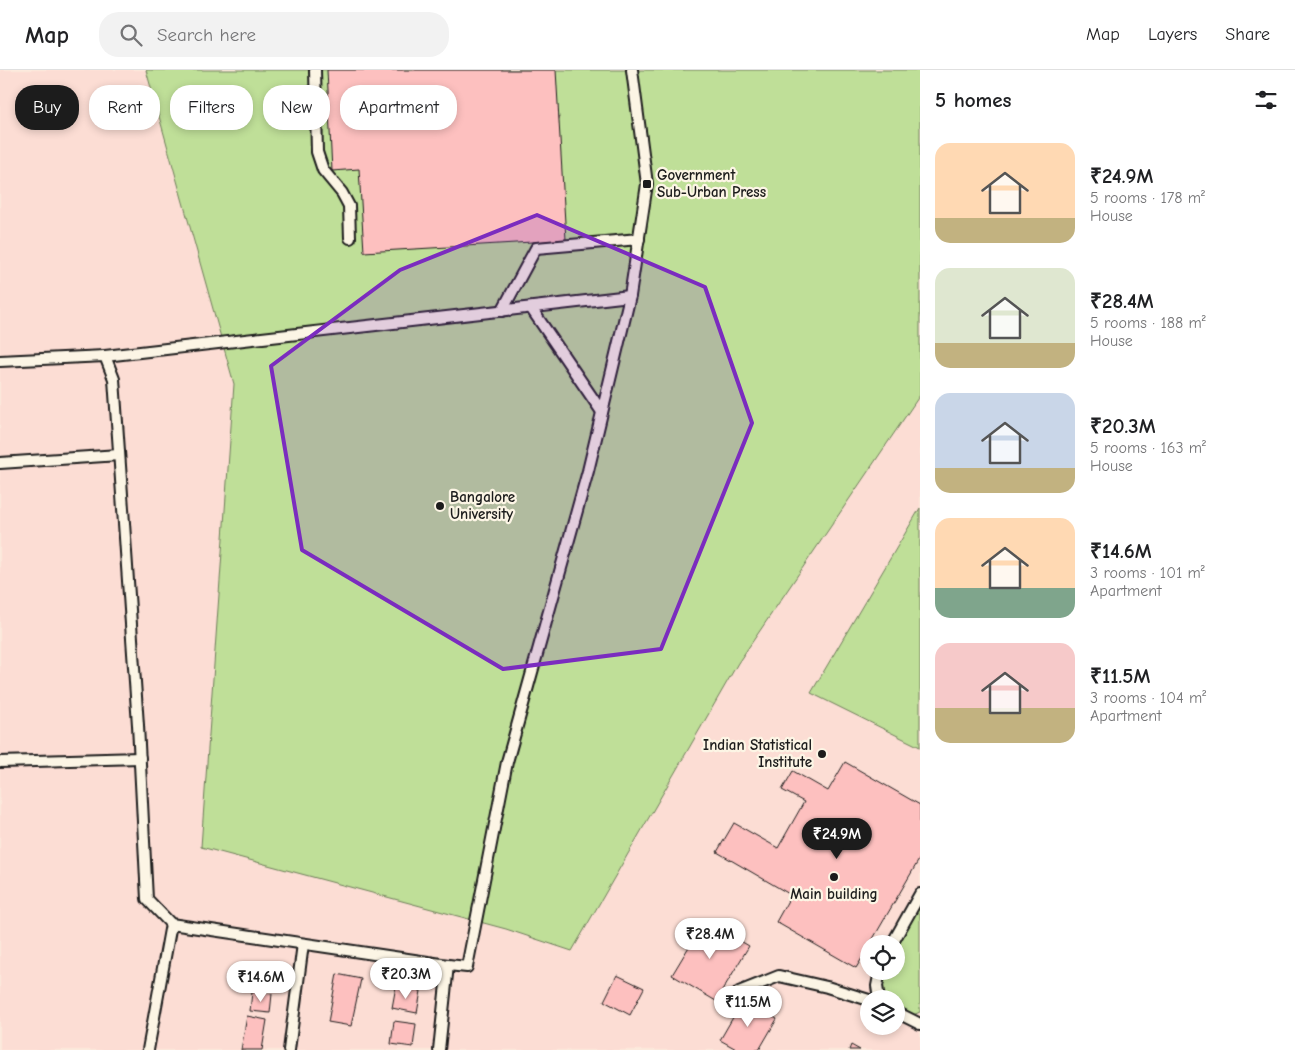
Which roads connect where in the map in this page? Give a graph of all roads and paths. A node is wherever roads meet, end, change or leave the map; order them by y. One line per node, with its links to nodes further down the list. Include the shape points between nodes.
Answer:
1 (315, 70): 3 (lane, via 318,152 324,170 349,206)
2 (632, 70): 4 (lane, via 647,184)
3 (350, 238)
4 (639, 239): 5 (lane); 7 (lane, via 536,248)
5 (630, 296): 6 (lane); 10 (lane)
6 (530, 308): 7 (lane); 10 (lane)
7 (502, 311): 8 (lane)
8 (105, 356): 9 (lane); 11 (lane, via 114,379)
9 (0, 361)
10 (602, 412): 19 (lane, via 507,762 467,966)
11 (119, 454): 12 (lane); 13 (lane)
12 (0, 463)
13 (140, 758): 14 (lane); 16 (lane, via 147,899)
14 (0, 762)
15 (920, 894): 17 (lane)
16 (171, 924): 18 (lane); 24 (lane)
17 (897, 935)
18 (303, 944): 19 (lane); 25 (lane)
19 (448, 965): 26 (lane)
20 (738, 992): 21 (lane, via 779,976)
21 (860, 997)
22 (905, 1016): 23 (lane)
23 (920, 1024)
24 (148, 1050)
25 (289, 1050)
26 (439, 1050)

